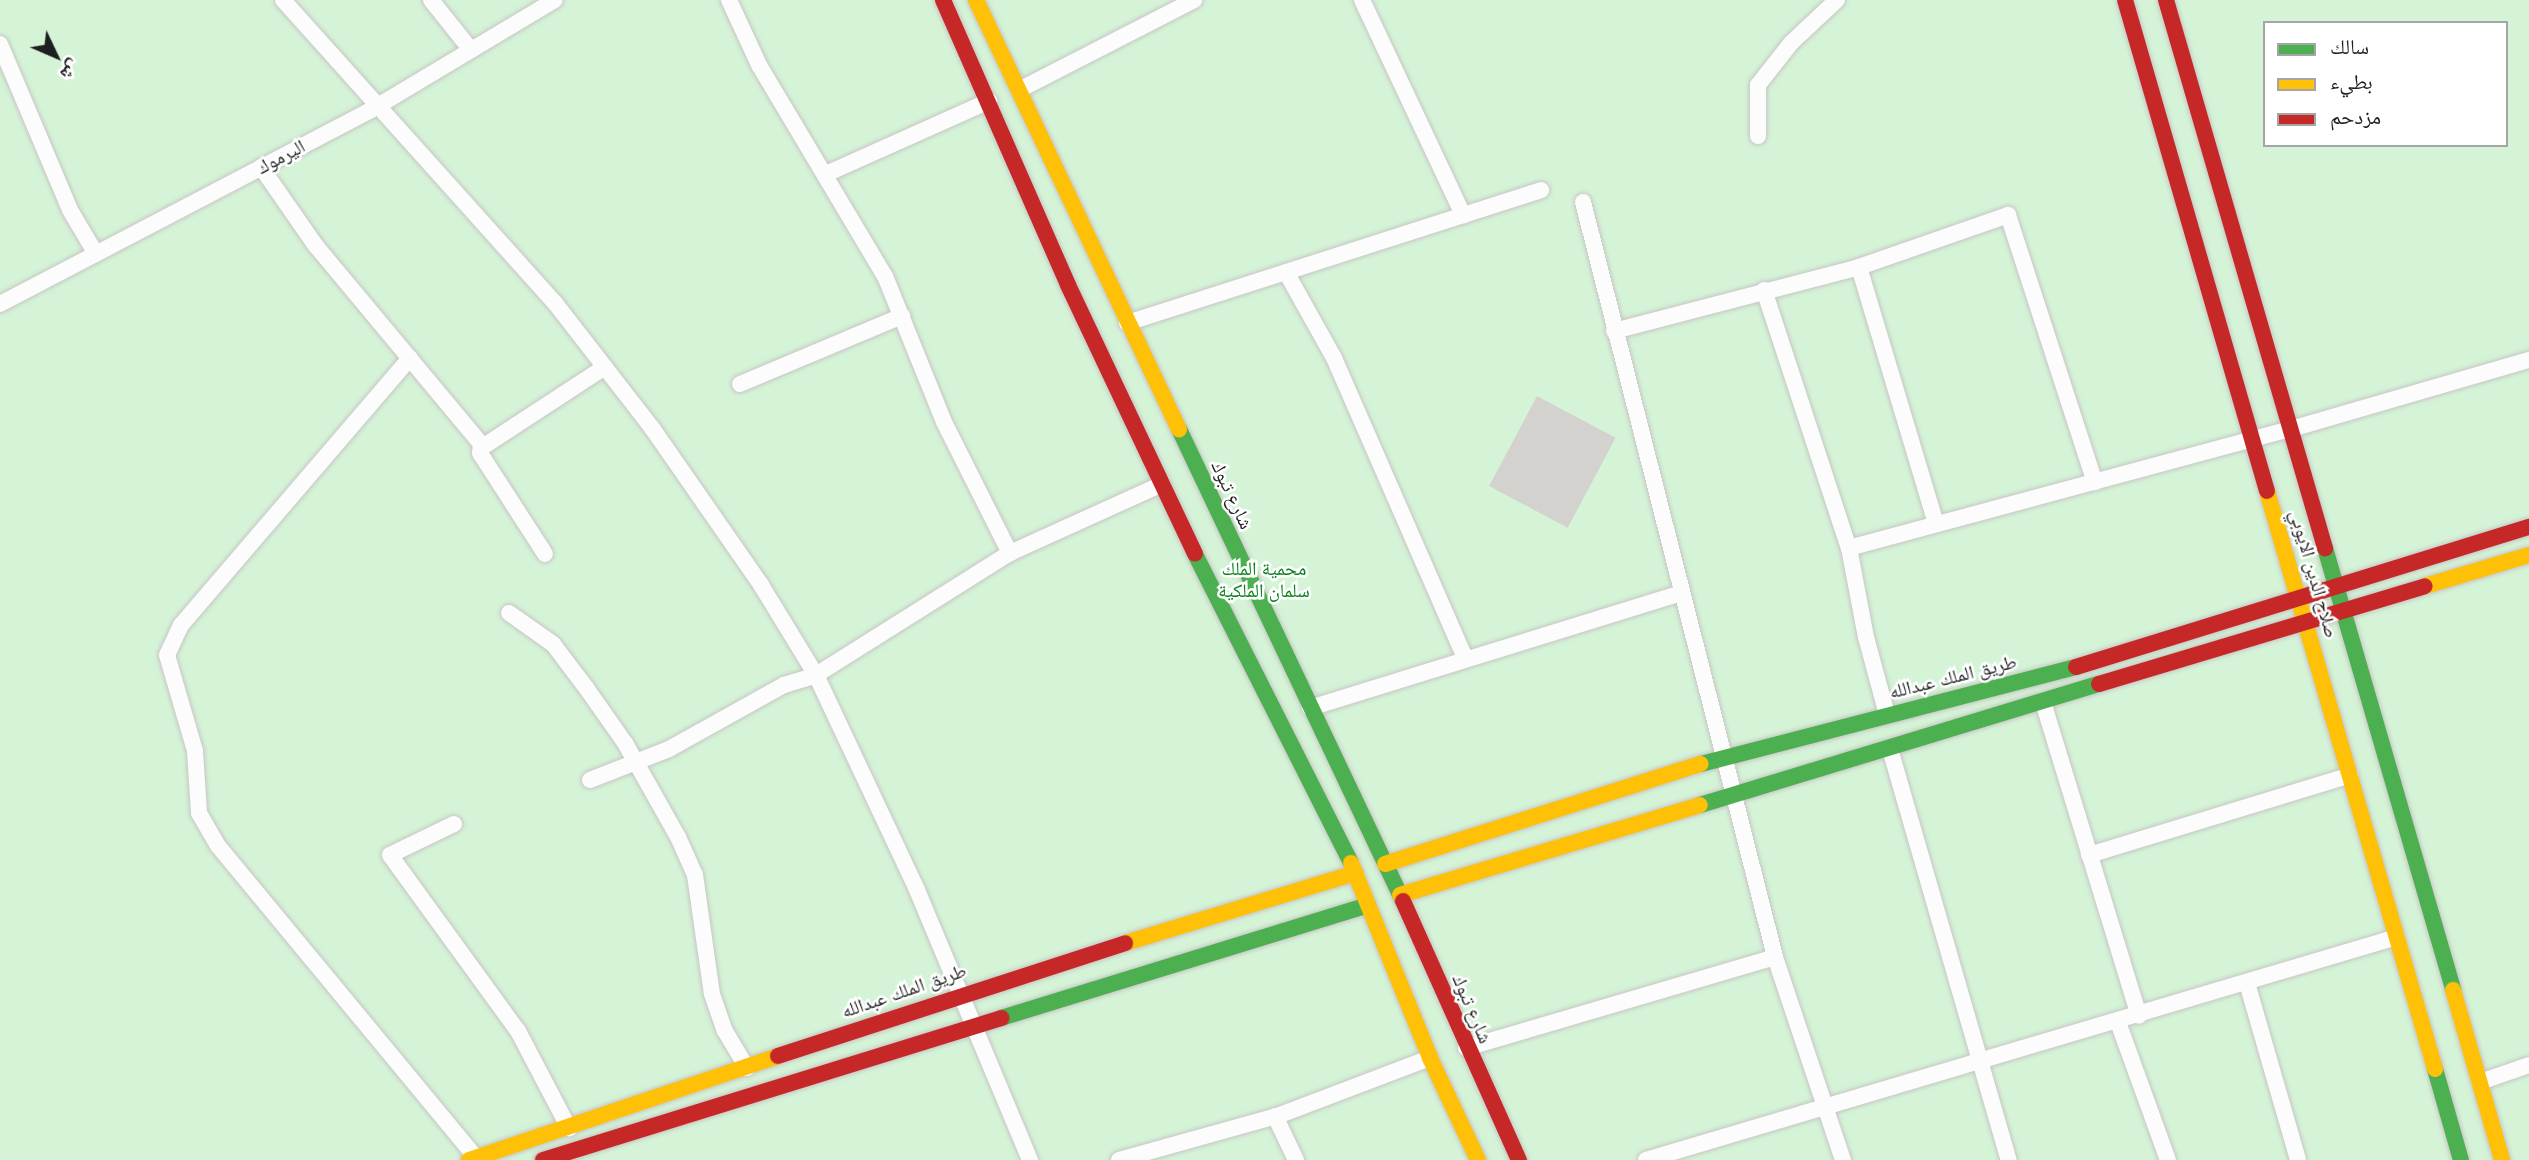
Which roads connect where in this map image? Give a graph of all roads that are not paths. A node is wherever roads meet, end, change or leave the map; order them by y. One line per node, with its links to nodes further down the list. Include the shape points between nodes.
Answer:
1 (283, 0): 16 (street)
2 (431, 0): 13 (street)
3 (555, 0): 13 (street, اليرموك)
4 (729, 0): 19 (street, via 759,65)
5 (943, 0): 15 (main road)
6 (976, 0): 14 (main road, شارع تبوك)
7 (1194, 0): 14 (street)
8 (1362, 0): 22 (street)
9 (1837, 0): 17 (street, via 1791,43 1758,85)
10 (2125, 0): 36 (main road, صلاح الدين الايوبي)
11 (2166, 0): 35 (main road, صلاح الدين الايوبي)
12 (0, 44): 23 (street, via 70,210)
13 (471, 50): 16 (street, اليرموك)
14 (1020, 90): 29 (main road, شارع تبوك)
15 (989, 101): 19 (street); 39 (main road, via 1068,285)
16 (379, 105): 18 (street, اليرموك); 33 (street, via 519,261)
17 (1758, 135)
18 (261, 167): 23 (street, اليرموك); 31 (street, via 316,246)
19 (826, 174): 28 (street)
20 (1541, 190): 22 (street)
21 (1583, 202): 30 (street)
22 (1463, 215): 25 (street)
23 (96, 254): 27 (street, اليرموك)
24 (1859, 267): 26 (street); 38 (street, via 2008,215); 40 (street)
25 (1286, 272): 29 (street); 52 (street, via 1334,358)
26 (1764, 290): 30 (street); 42 (street)
27 (0, 304)
28 (902, 316): 34 (street); 43 (street, via 944,422)
29 (1127, 323): 55 (main road, شارع تبوك)
30 (1614, 331): 47 (street)
31 (410, 358): 37 (street); 88 (street, via 181,625 167,655 195,751 199,813 219,847)
32 (2529, 360): 35 (street)
33 (605, 367): 37 (street); 53 (street, via 753,574)
34 (740, 384)
35 (2291, 429): 36 (street); 46 (main road, صلاح الدين الايوبي)
36 (2253, 439): 38 (street); 48 (main road, صلاح الدين الايوبي)
37 (481, 448): 44 (street)
38 (2095, 482): 40 (street)
39 (1162, 484): 43 (street); 66 (main road)
40 (1936, 524): 42 (street)
41 (2529, 527): 46 (main road, طريق الملك عبدالله)
42 (1849, 548): 56 (street, via 1866,637)
43 (1010, 553): 53 (street)
44 (545, 554)
45 (2529, 555): 49 (main road)
46 (2336, 584): 48 (main road, طريق الملك عبدالله); 49 (main road, صلاح الدين الايوبي)
47 (1681, 593): 52 (street); 58 (street)
48 (2298, 595): 51 (main road, صلاح الدين الايوبي); 56 (main road, طريق الملك عبدالله, via 2066,671)
49 (2343, 610): 51 (main road); 81 (main road, صلاح الدين الايوبي)
50 (509, 613): 59 (street, via 553,644)
51 (2306, 622): 54 (main road); 60 (main road, صلاح الدين الايوبي)
52 (1465, 658): 55 (street)
53 (816, 675): 59 (street, via 784,685); 72 (street)
54 (2043, 702): 57 (main road); 64 (street)
55 (1310, 708): 65 (main road, شارع تبوك)
56 (1888, 715): 58 (main road, طريق الملك عبدالله)
57 (1890, 749): 62 (main road); 78 (street)
58 (1726, 757): 62 (street); 65 (main road, طريق الملك عبدالله)
59 (636, 762): 61 (street); 80 (street, via 695,875 712,994 725,1031)
60 (2350, 775): 64 (street); 69 (main road, صلاح الدين الايوبي)
61 (590, 779)
62 (1733, 796): 67 (main road); 70 (street)
63 (454, 824): 84 (street, via 390,855 518,1031)
64 (2089, 855): 73 (street)
65 (1385, 864): 67 (main road, شارع تبوك)
66 (1356, 873): 68 (main road); 72 (main road, طريق الملك عبدالله)
67 (1400, 895): 76 (main road, شارع تبوك)
68 (1368, 905): 75 (main road); 77 (main road)
69 (2397, 937): 71 (street); 100 (main road, صلاح الدين الايوبي)
70 (1775, 957): 76 (street); 82 (street)
71 (2247, 983): 73 (street); 99 (street)
72 (962, 993): 75 (street); 80 (main road, طريق الملك عبدالله)
73 (2139, 1016): 74 (street)
74 (2118, 1022): 78 (street); 98 (street)
75 (974, 1026): 86 (main road); 90 (street)
76 (1466, 1048): 94 (main road, شارع تبوك)
77 (1430, 1058): 83 (street); 93 (main road)
78 (1977, 1062): 82 (street); 97 (street)
79 (2529, 1065): 81 (street)
80 (747, 1068): 84 (main road, طريق الملك عبدالله)
81 (2480, 1082): 101 (main road, صلاح الدين الايوبي)
82 (1829, 1108): 85 (street); 96 (street)
83 (1275, 1116): 87 (street); 92 (street)
84 (569, 1128): 88 (main road, طريق الملك عبدالله)
85 (1696, 1153): 95 (street)
86 (585, 1154): 89 (main road)
87 (1150, 1156): 91 (street)
88 (472, 1159)
89 (544, 1160)
90 (1030, 1160)
91 (1119, 1160)
92 (1296, 1160)
93 (1478, 1160)
94 (1520, 1160)
95 (1646, 1160)
96 (1843, 1160)
97 (2009, 1160)
98 (2168, 1160)
99 (2298, 1160)
100 (2461, 1160)
101 (2502, 1160)

